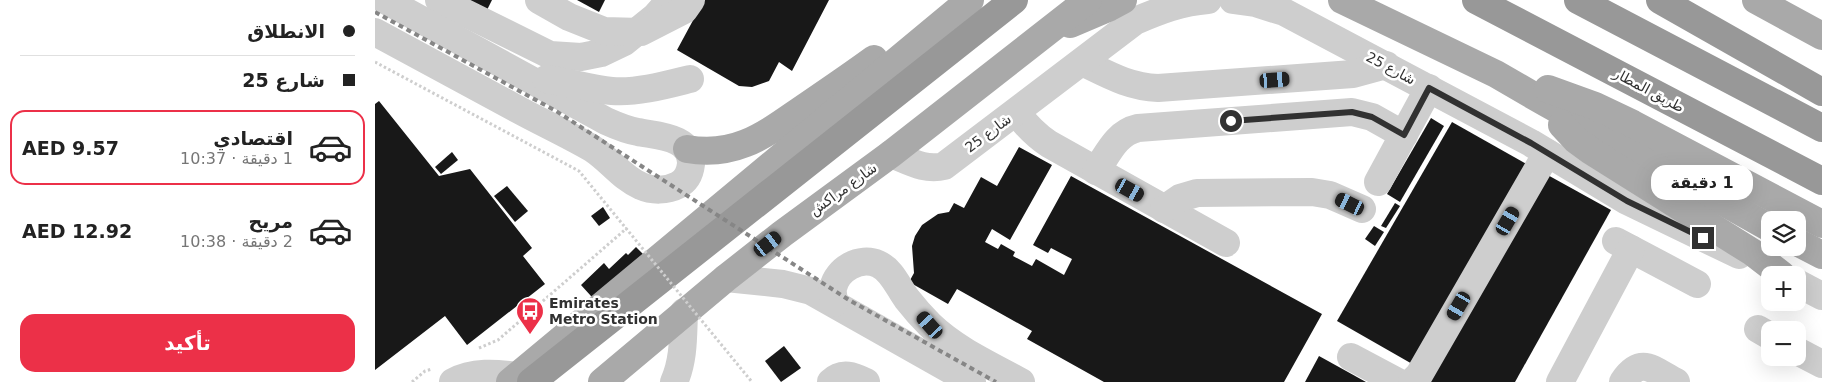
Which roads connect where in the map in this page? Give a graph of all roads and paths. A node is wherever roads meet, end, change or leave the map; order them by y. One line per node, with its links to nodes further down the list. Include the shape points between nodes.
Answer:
1 (385, 0): 28 (street)
2 (439, 0): 4 (street, via 550,55 581,57 624,42)
3 (539, 0): 5 (street, bridge, via 604,31 641,32 684,10)
4 (670, 0)
5 (691, 0)
6 (953, 0): 22 (main road)
7 (970, 0): 42 (main road)
8 (1014, 0): 64 (highway)
9 (1088, 0): 19 (main road, شارع مراكش)
10 (1123, 0): 19 (main road)
11 (1208, 0): 24 (street, شارع 25, via 1183,3 1135,21)
12 (1233, 0): 25 (street, شارع 25, via 1255,2 1284,12)
13 (1342, 0): 27 (main road)
14 (1476, 0): 40 (highway, طريق المطار)
15 (1578, 0): 34 (highway)
16 (1660, 0): 31 (highway)
17 (1677, 0): 26 (highway)
18 (1756, 0): 21 (main road)
19 (1052, 30): 38 (main road, شارع مراكش)
20 (375, 32): 36 (street, via 594,150 631,182 642,187 666,189 685,179 691,170)
21 (1822, 36)
22 (883, 53): 36 (main road, via 759,139 732,148); 42 (main road, via 748,166 737,177)
23 (375, 62): 47 (path, bridge, via 579,170)
24 (1082, 62): 25 (street, via 1143,88 1353,74); 33 (street, شارع 25)
25 (1385, 65): 30 (street, شارع 25)
26 (1822, 71)
27 (1497, 74): 32 (main road); 46 (main road, via 1555,91 1633,124)
28 (522, 75): 29 (street, via 615,91); 36 (street, via 622,128 668,136)
29 (690, 79)
30 (1429, 88): 35 (street); 37 (street, شارع 25)
31 (1822, 92)
32 (1546, 103): 45 (main road); 52 (main road, via 1563,126 1591,151)
33 (1016, 112): 38 (street, شارع 25, via 944,166 925,167); 39 (street, via 1036,135)
34 (1822, 128)
35 (1404, 135): 39 (street, via 1372,117 1352,112 1138,128 1120,136); 41 (street)
36 (687, 149)
37 (1547, 153): 51 (street, شارع 25, via 1627,201); 73 (street)
38 (891, 154): 53 (main road, شارع مراكش)
39 (1097, 171): 43 (street)
40 (1822, 181)
41 (1378, 182)
42 (724, 204): 64 (main road)
43 (1164, 208): 44 (street, via 1197,193 1312,192 1329,195); 48 (street)
44 (1362, 209)
45 (1761, 223)
46 (1822, 224)
47 (627, 228): 59 (path); 68 (path, bridge)
48 (1225, 243)
49 (1806, 247): 50 (main road)
50 (1822, 255)
51 (1763, 266)
52 (1770, 266)
53 (726, 278): 57 (street, via 783,284); 58 (main road, شارع مراكش)
54 (1697, 284): 74 (street, via 1624,245)
55 (1806, 288): 56 (street)
56 (1822, 296)
57 (834, 303): 63 (street); 63 (street, via 833,288 838,275 849,265 863,261 877,264 889,272 907,300 956,346)
58 (684, 312): 66 (main road, شارع مراكش); 67 (street, via 682,356)
59 (497, 340)
60 (1806, 356): 62 (street)
61 (1351, 357): 72 (street)
62 (1822, 364)
63 (980, 375): 71 (street)
64 (520, 380): 65 (street, via 497,373 476,374)
65 (453, 382)
66 (602, 382)
67 (674, 382)
68 (752, 382)
69 (831, 382): 70 (street, via 842,375)
70 (866, 382)
71 (1021, 382)
72 (1398, 382)
73 (1412, 382)
74 (1560, 382)
75 (1623, 382): 76 (street, via 1629,372 1645,366)
76 (1676, 382)

